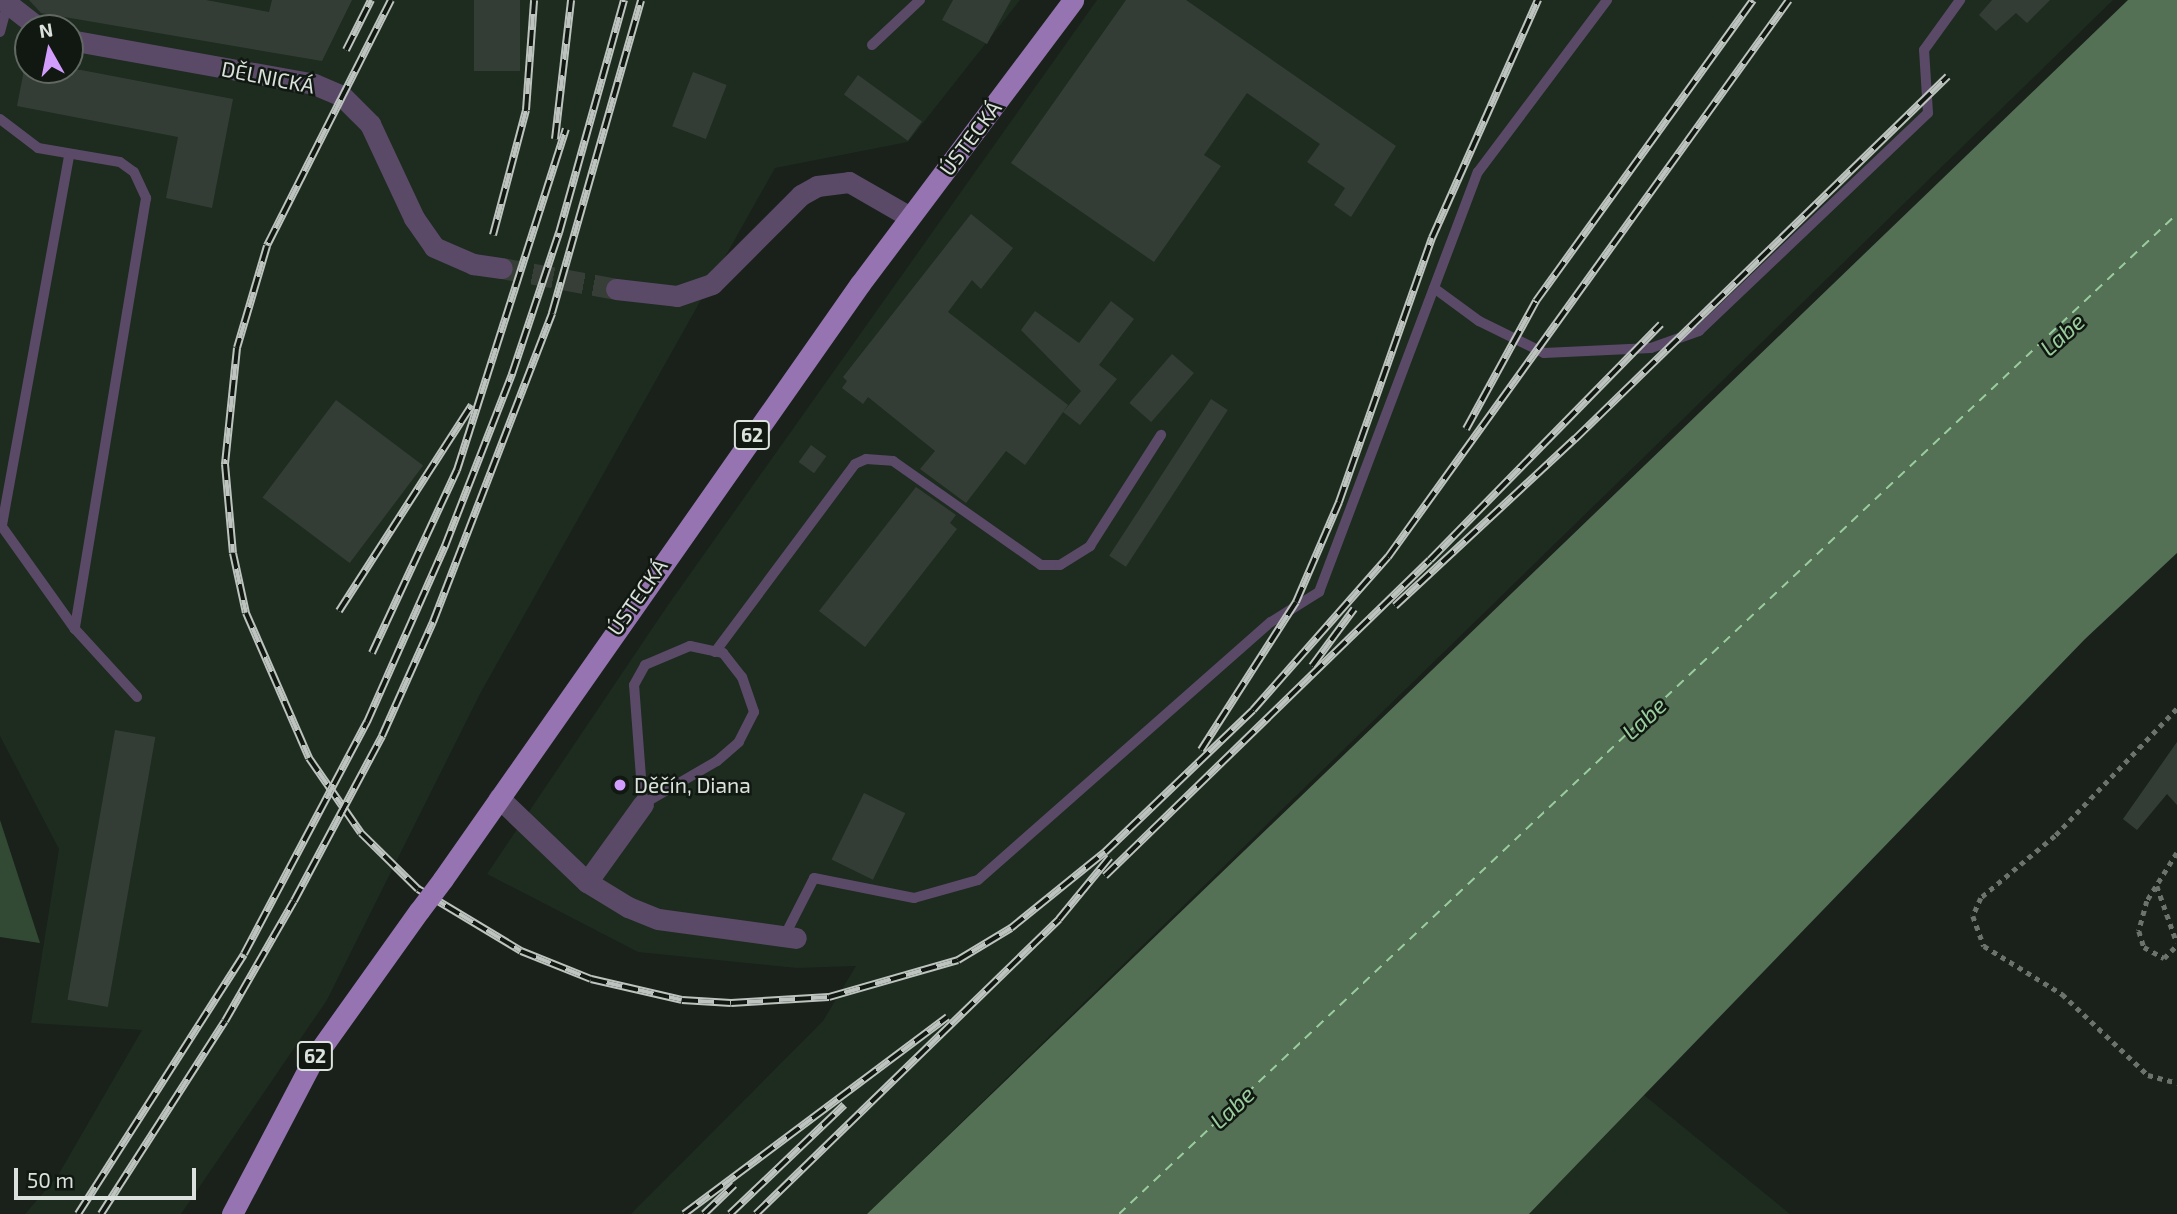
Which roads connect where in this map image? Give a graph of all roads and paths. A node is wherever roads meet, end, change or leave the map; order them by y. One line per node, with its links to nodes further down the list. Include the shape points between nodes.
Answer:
1 (920, 0): 9 (lane)
2 (1073, 0): 12 (main road, ÚSTECKÁ / 62)
3 (1607, 0): 14 (lane, via 1478,172)
4 (1960, 0): 14 (lane, via 1924,50 1927,113 1699,331 1651,348 1544,353 1479,321)
5 (5, 3): 6 (street); 7 (lane)
6 (20, 14)
7 (0, 32)
8 (84, 43): 13 (street, DĚLNICKÁ, via 334,92 370,124 414,218 434,247 473,264)
9 (872, 45)
10 (0, 119): 11 (lane, via 24,143)
11 (69, 156): 17 (lane); 18 (lane, via 120,163 134,172 146,198)
12 (910, 217): 15 (street, via 849,181 817,186 801,195 712,284 659,297); 22 (main road, ÚSTECKÁ / 62, via 655,569)
13 (502, 268)
14 (1434, 288): 27 (lane, via 1319,592 1271,622 978,880 915,898 814,878)
15 (616, 289)
16 (1161, 435): 19 (lane, via 1090,546 1060,565 1041,565 893,461 866,458 855,464)
17 (1, 524): 18 (lane)
18 (75, 629): 20 (lane)
19 (715, 652): 23 (lane, via 690,646 663,653 645,665 634,685); 23 (lane, via 723,653 742,677 754,712 739,741 717,761)
20 (136, 697)
21 (2177, 709): 29 (path, via 2055,836 1980,898 1973,916 1984,946 2062,994 2148,1075)
22 (499, 798): 25 (street); 30 (main road, ÚSTECKÁ / 62, bridge, via 314,1058)
23 (643, 804): 25 (street)
24 (2177, 853): 26 (path)
25 (587, 882): 27 (street, via 659,919)
26 (2157, 885): 28 (path); 28 (path, via 2139,931 2144,947 2164,958)
27 (790, 938)
28 (2177, 944)
29 (2177, 1083)
30 (232, 1214)

